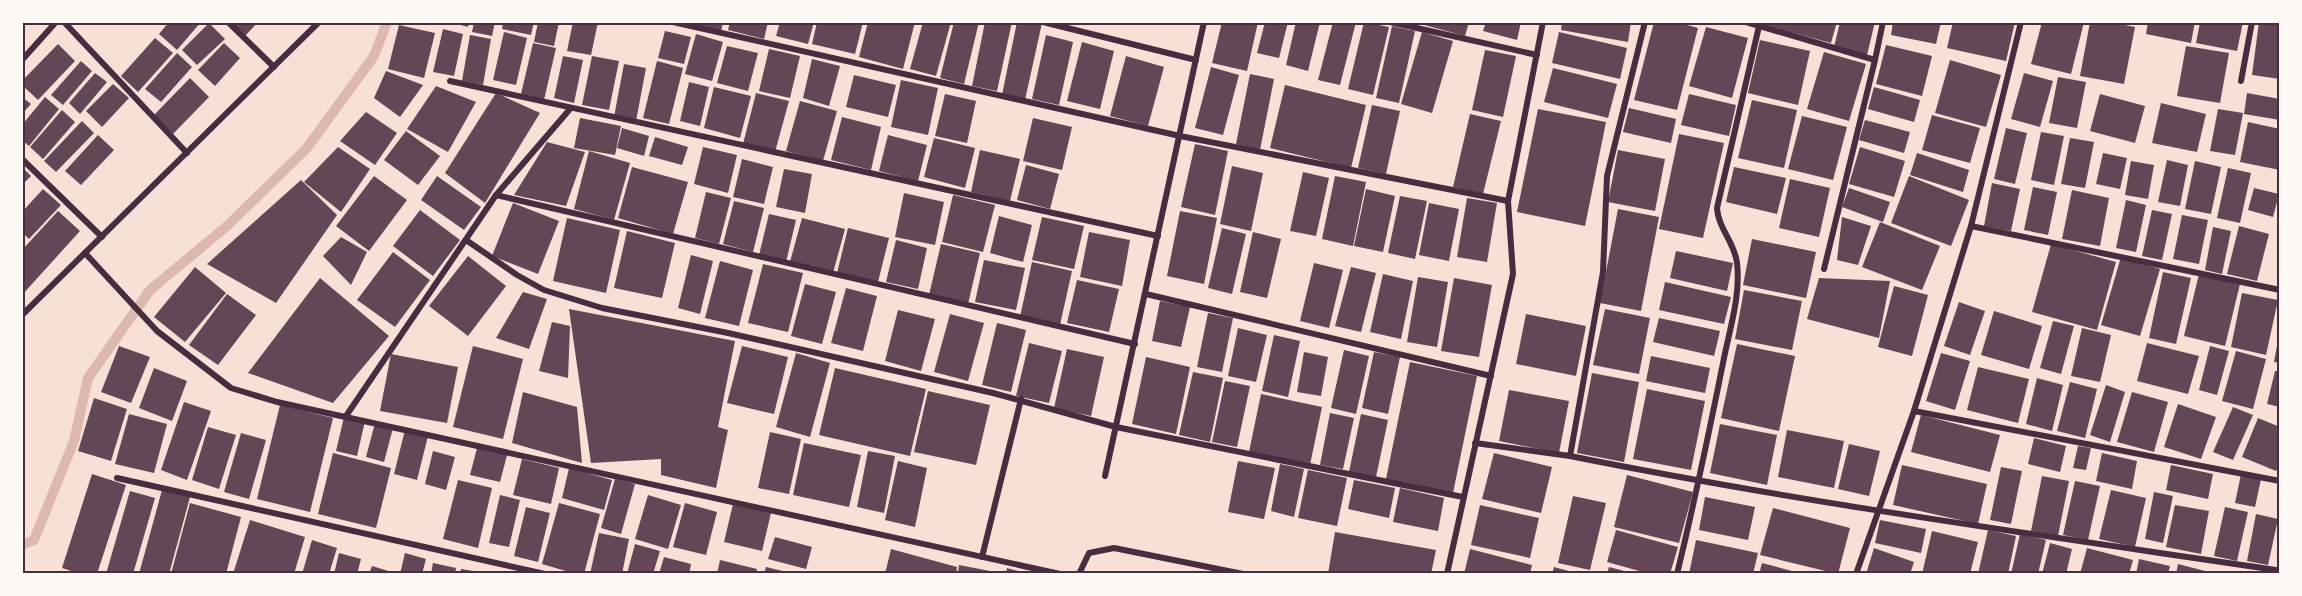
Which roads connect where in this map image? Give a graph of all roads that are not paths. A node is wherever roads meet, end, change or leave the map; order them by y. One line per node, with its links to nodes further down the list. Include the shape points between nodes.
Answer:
1 (56, 22): 17 (street)
2 (64, 22): 25 (street)
3 (228, 22): 20 (street)
4 (319, 22): 20 (street)
5 (673, 22): 24 (street)
6 (1043, 22): 18 (street)
7 (1204, 22): 18 (street)
8 (1390, 22): 16 (street)
9 (1543, 22): 16 (street)
10 (1645, 22): 45 (street, via 1607,176 1603,272)
11 (1746, 22): 15 (street)
12 (1883, 22): 19 (street)
13 (2021, 22): 29 (street)
14 (2252, 22): 22 (street)
15 (1760, 24): 19 (street); 49 (street, via 1718,208 1718,219 1733,245 1737,264 1736,300)
16 (1537, 55): 28 (street)
17 (22, 60)
18 (1196, 60): 24 (street)
19 (1875, 60): 34 (street)
20 (274, 67): 25 (street)
21 (450, 81): 23 (street)
22 (2241, 81)
23 (570, 109): 27 (street); 30 (street)
24 (1180, 136): 28 (street); 30 (street)
25 (187, 153): 31 (street)
26 (22, 159): 31 (street)
27 (496, 195): 32 (street); 38 (street)
28 (1508, 201): 39 (street, via 1513,274)
29 (1971, 226): 35 (street); 41 (street)
30 (1158, 236): 36 (street)
31 (102, 237): 33 (street)
32 (465, 240): 40 (street, via 517,275 572,300); 42 (street)
33 (86, 254): 37 (street); 42 (street, via 157,331 231,388)
34 (1824, 269)
35 (2280, 290)
36 (1146, 294): 38 (street); 39 (street)
37 (22, 315)
38 (1135, 344): 43 (street)
39 (1491, 376): 44 (street)
40 (1021, 399): 43 (street); 52 (street)
41 (1914, 411): 48 (street); 51 (street)
42 (346, 416): 52 (street)
43 (1116, 427): 46 (street); 50 (street)
44 (1475, 443): 45 (street); 50 (street)
45 (1570, 456): 49 (street)
46 (1105, 476)
47 (117, 478): 54 (street)
48 (2280, 481)
49 (1700, 482): 51 (street); 59 (street)
50 (1463, 497): 58 (street)
51 (1879, 511): 53 (street); 60 (street)
52 (981, 557): 55 (street)
53 (2276, 570)
54 (545, 573)
55 (1060, 573)
56 (1079, 573): 57 (street, via 1089,553 1114,548)
57 (1243, 573)
58 (1447, 573)
59 (1677, 573)
60 (1856, 573)

